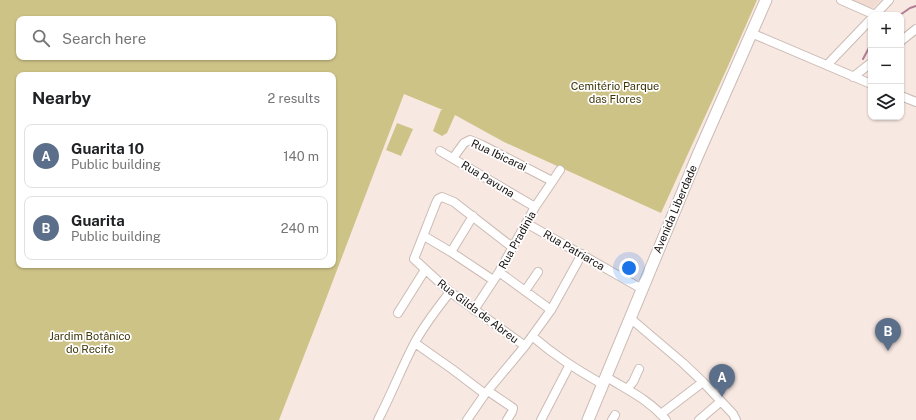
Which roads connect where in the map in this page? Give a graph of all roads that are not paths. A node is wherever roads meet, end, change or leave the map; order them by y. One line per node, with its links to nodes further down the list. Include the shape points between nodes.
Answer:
1 (766, 0): 8 (main road, Avenida Liberdade)
2 (841, 0): 4 (street)
3 (889, 0): 5 (street)
4 (868, 12)
5 (878, 12)
6 (868, 22): 10 (street)
7 (916, 29): 9 (street)
8 (751, 32): 10 (street); 31 (main road, Avenida Liberdade)
9 (904, 39)
10 (827, 65): 12 (street)
11 (868, 65): 12 (street)
12 (854, 77): 13 (street)
13 (868, 83)
14 (904, 97): 15 (street)
15 (915, 100)
16 (440, 151): 17 (street, Rua Pavuna)
17 (453, 158): 19 (street, Rua Ibicarai, via 464,143 470,140); 20 (street, Rua Pavuna)
18 (560, 170): 19 (street, Rua Pradinia)
19 (552, 181): 20 (street, Rua Pradinia)
20 (536, 207): 22 (street, Rua Pradinia)
21 (473, 216): 23 (street, via 454,202 442,197 438,199); 24 (street); 25 (street)
22 (526, 223): 24 (street, Rua Pradinia); 26 (street, Rua Patriarca)
23 (424, 236): 25 (street); 27 (street, Rua Gilda de Abreu, via 414,259)
24 (512, 247): 28 (street, Rua Pradinia)
25 (451, 252): 30 (street)
26 (582, 254): 31 (street, Rua Patriarca); 35 (street)
27 (425, 270): 33 (street, Rua Gilda de Abreu); 36 (street)
28 (499, 272): 30 (street, Rua Pradinia); 32 (street)
29 (538, 272): 32 (street)
30 (493, 280): 34 (street, Rua Pradinia)
31 (642, 289): 37 (main road, Avenida Liberdade)
32 (525, 291): 35 (street)
33 (450, 292): 34 (street, Rua Gilda de Abreu); 39 (street)
34 (474, 310): 40 (street, Rua Gilda de Abreu)
35 (551, 310): 38 (street)
36 (398, 313)
37 (630, 318): 43 (main road, Avenida Liberdade); 44 (street)
38 (532, 336): 40 (street); 41 (street)
39 (415, 343): 46 (street); 51 (street, via 393,386)
40 (525, 346): 46 (street)
41 (569, 366): 43 (street); 53 (street)
42 (639, 369): 45 (street)
43 (603, 380): 45 (street); 54 (main road, Avenida Liberdade)
44 (703, 382): 47 (street); 48 (street)
45 (627, 390): 48 (street, via 644,399)
46 (486, 393): 50 (street, via 512,408); 52 (street)
47 (720, 402): 49 (street); 55 (street)
48 (664, 417)
49 (734, 417)
50 (509, 418)
51 (381, 419)
52 (466, 420)
53 (541, 420)
54 (588, 420)
55 (699, 420)

